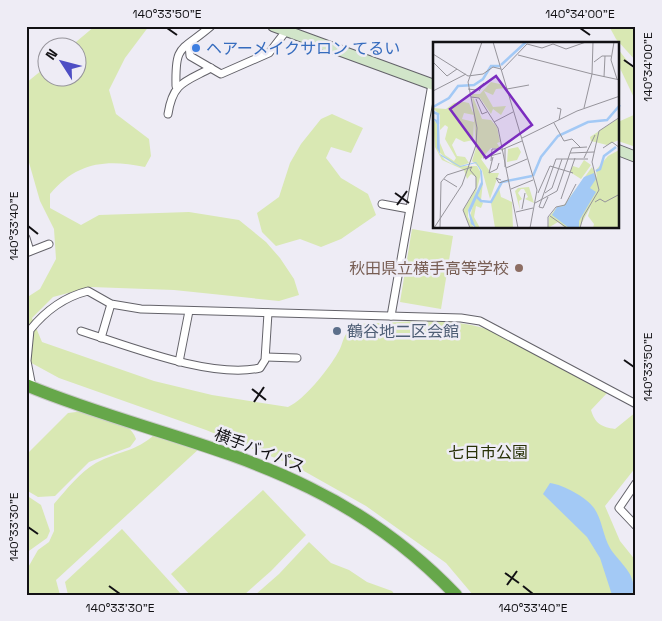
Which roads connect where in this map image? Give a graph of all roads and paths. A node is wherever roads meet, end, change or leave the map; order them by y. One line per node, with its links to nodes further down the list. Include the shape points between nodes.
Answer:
1 (211, 26): 4 (street)
2 (273, 26): 3 (main road)
3 (286, 31): 5 (street, via 269,53 221,74); 6 (main road)
4 (189, 44): 5 (street, via 190,56); 7 (street, via 182,47 176,57)
5 (211, 68): 7 (street)
6 (433, 85): 12 (street)
7 (176, 86): 8 (street)
8 (168, 114)
9 (620, 151): 10 (main road)
10 (636, 157)
11 (382, 204): 12 (street)
12 (409, 210): 19 (street)
13 (26, 238): 15 (street)
14 (49, 244): 15 (street)
15 (28, 252)
16 (111, 304): 17 (street); 21 (street); 25 (street, via 88,291 73,294 58,302 38,320 30,330 28,340)
17 (189, 311): 18 (street); 24 (street)
18 (268, 313): 19 (street); 22 (street)
19 (390, 316): 26 (street, via 480,321)
20 (81, 331): 21 (street)
21 (101, 338): 24 (street)
22 (266, 357): 23 (street); 24 (street, via 260,368 245,371)
23 (297, 358)
24 (179, 362)
25 (29, 386): 29 (highway, 横手バイパス, via 243,459 309,487 342,504 404,546)
26 (636, 404)
27 (636, 483): 28 (street, via 619,508)
28 (636, 526)
29 (456, 595)

